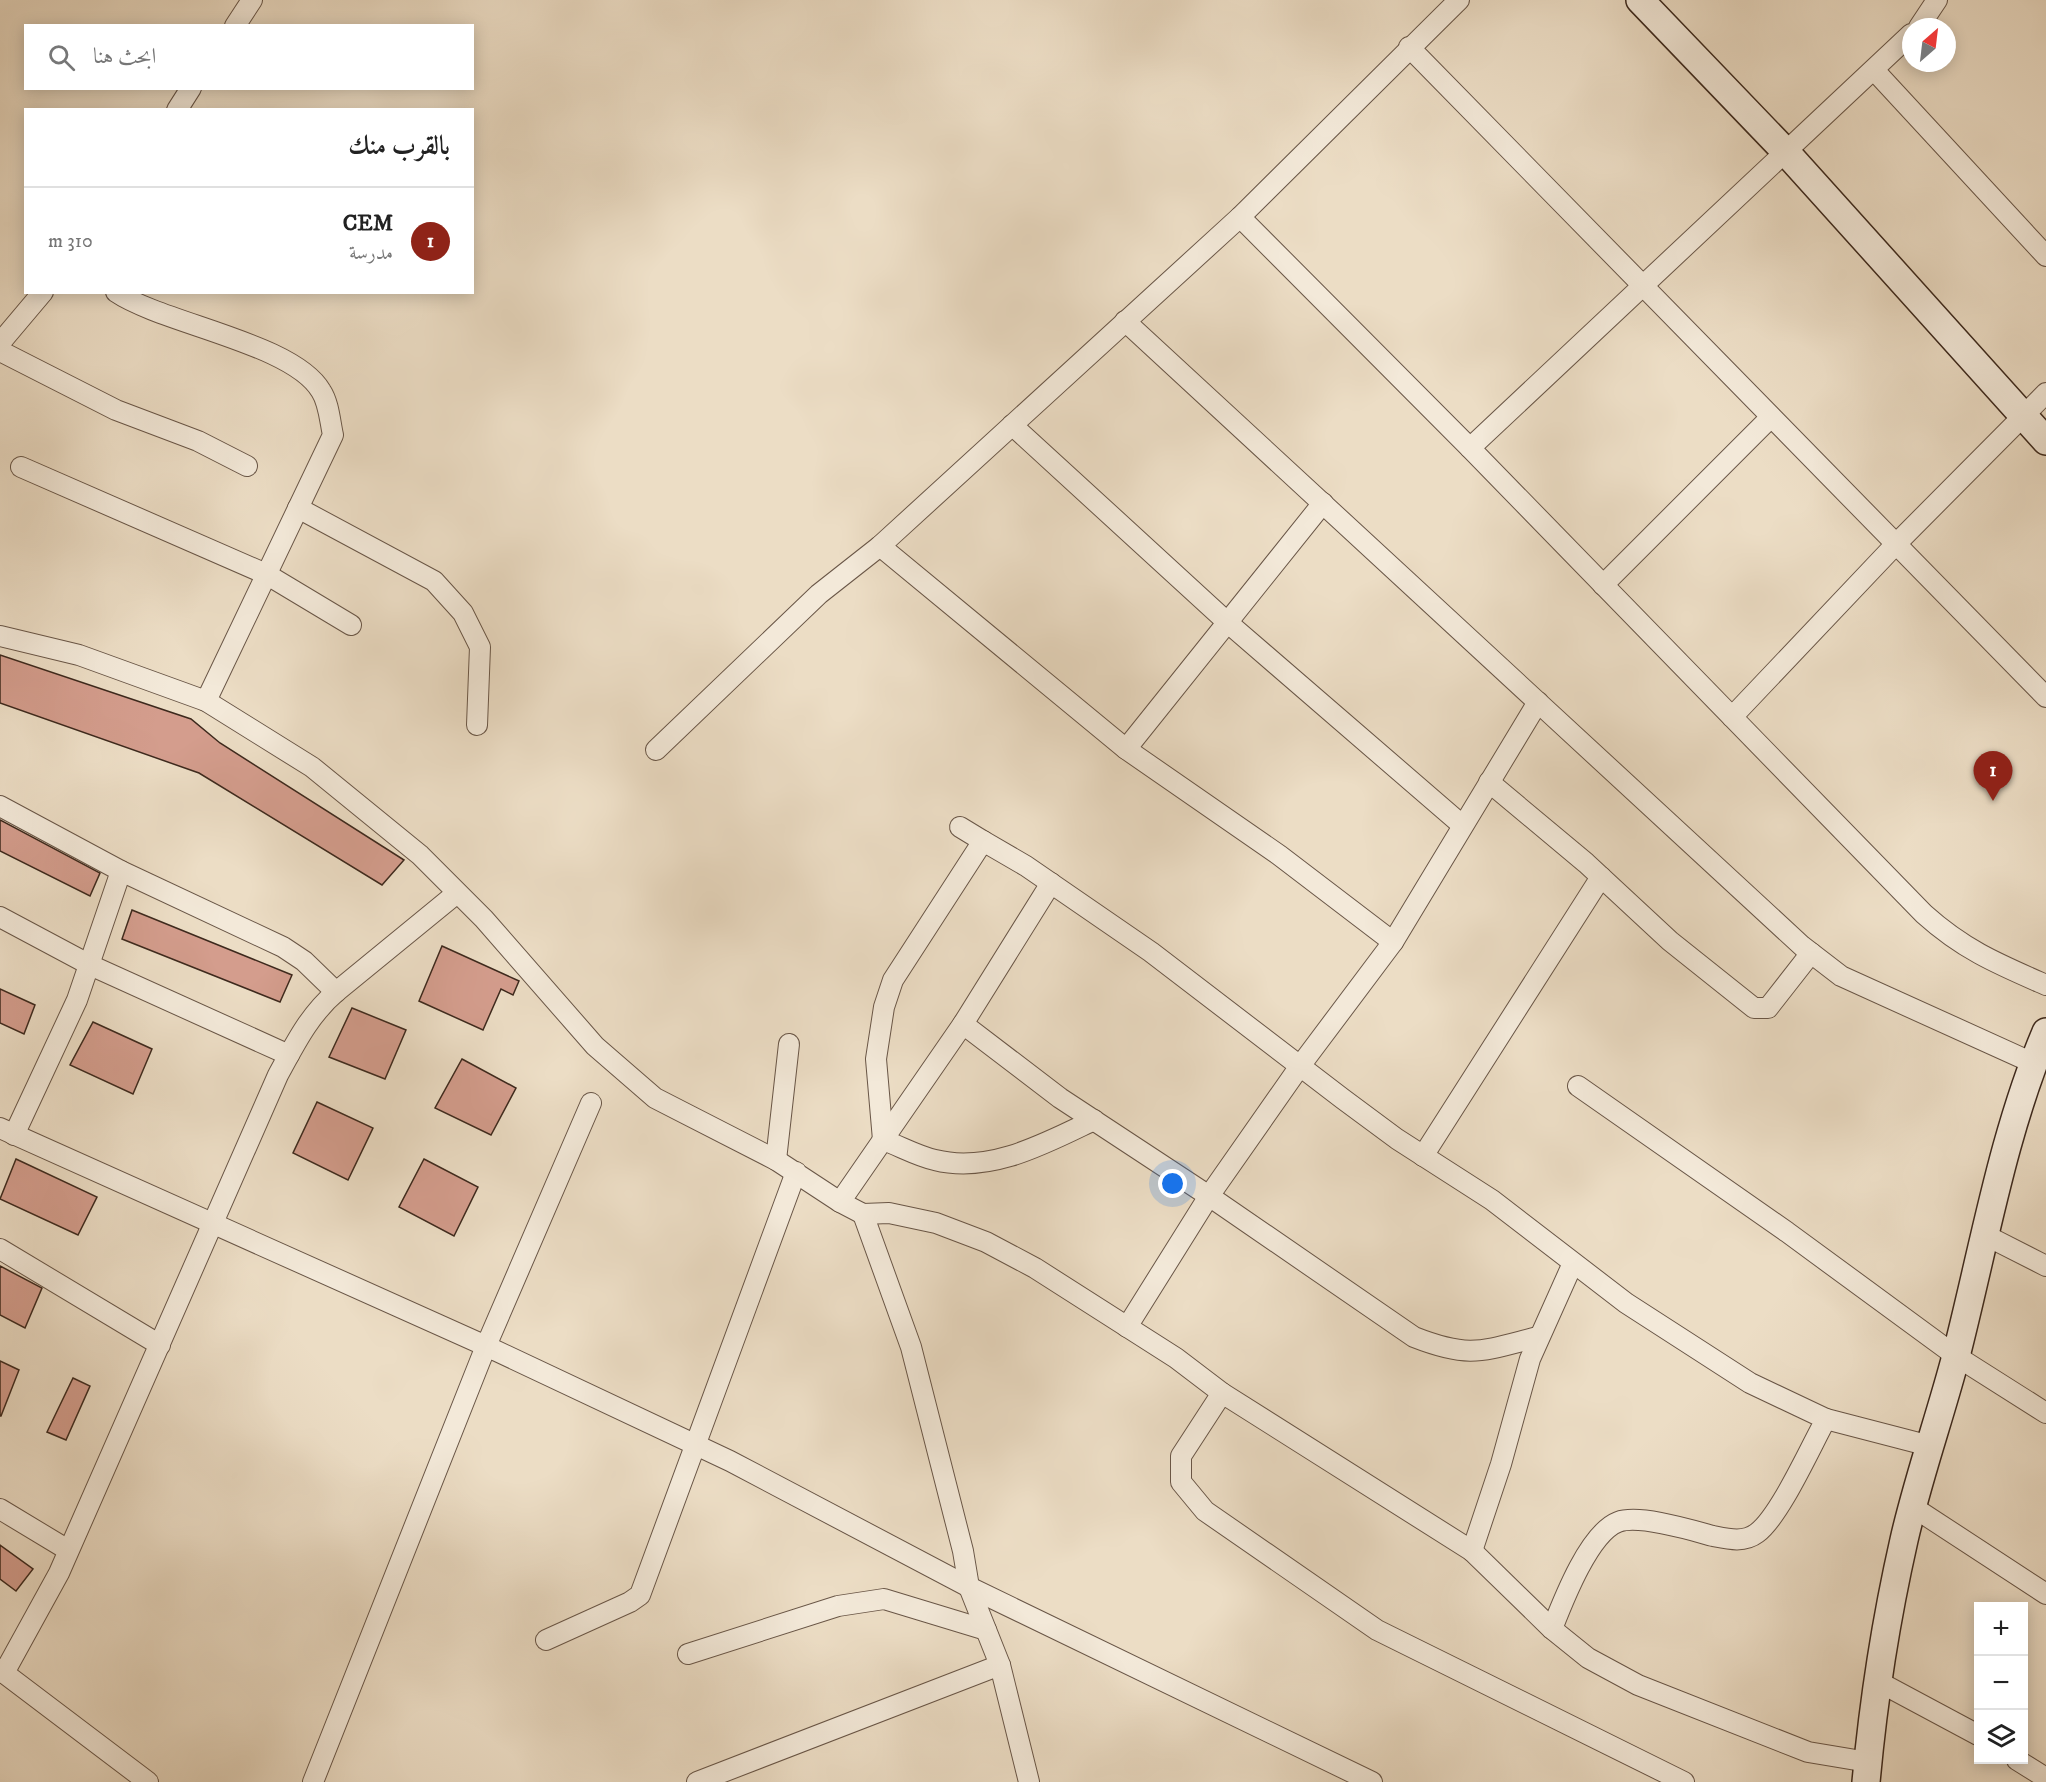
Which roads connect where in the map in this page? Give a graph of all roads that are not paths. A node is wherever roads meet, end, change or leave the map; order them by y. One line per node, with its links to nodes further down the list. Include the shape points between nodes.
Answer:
1 (252, 0): 6 (street)
2 (1459, 0): 8 (street)
3 (1640, 0): 12 (main road)
4 (1937, 0): 5 (street)
5 (1925, 18)
6 (236, 24)
7 (1902, 43): 9 (street)
8 (1409, 47): 13 (street); 15 (street)
9 (1874, 70): 12 (street); 14 (street)
10 (190, 90): 11 (street)
11 (178, 108)
12 (1785, 151): 15 (street); 23 (main road)
13 (1240, 217): 18 (street); 26 (street)
14 (2046, 256)
15 (1643, 286): 22 (street); 26 (street)
16 (41, 294): 19 (street)
17 (121, 294): 30 (street, via 294,365 321,390 333,435)
18 (1125, 321): 24 (street); 29 (street)
19 (0, 343)
20 (0, 351): 27 (street, via 116,410 198,441)
21 (2046, 393): 23 (street)
22 (1772, 417): 31 (street); 34 (street)
23 (2023, 418): 25 (main road); 31 (street)
24 (1012, 425): 32 (street); 35 (street)
25 (2046, 441)
26 (1470, 448): 34 (street)
27 (247, 466)
28 (21, 467): 33 (street)
29 (1323, 503): 35 (street); 40 (street)
30 (298, 508): 33 (street); 42 (street, via 434,581 463,613 480,647)
31 (1896, 544): 38 (street); 41 (street)
32 (880, 546): 43 (street); 44 (street, via 819,594)
33 (266, 574): 36 (street); 39 (street)
34 (1603, 585): 41 (street)
35 (1227, 622): 43 (street); 47 (street)
36 (351, 625)
37 (0, 636): 39 (street, via 79,655)
38 (2046, 697)
39 (206, 701): 53 (street, via 312,766 420,855)
40 (1538, 702): 45 (street); 56 (street)
41 (1732, 717): 58 (street, via 1949,937 1974,953)
42 (477, 725)
43 (1126, 749): 55 (street, via 1279,855)
44 (656, 750)
45 (1489, 782): 47 (street); 51 (street)
46 (0, 806): 50 (street)
47 (1462, 825): 55 (street)
48 (960, 827): 49 (street)
49 (983, 841): 52 (street); 70 (street, via 893,980 884,1007 876,1059)
50 (121, 871): 57 (street); 59 (street, via 283,947)
51 (1601, 877): 56 (street, via 1670,941 1754,1008 1768,1008); 71 (street)
52 (1051, 883): 60 (street); 65 (street, via 1151,952)
53 (457, 893): 59 (street); 72 (street, via 595,1046 655,1098)
54 (0, 917): 57 (street)
55 (1393, 942): 65 (street)
56 (1811, 953): 64 (street, via 1841,976)
57 (90, 965): 63 (street); 69 (street, via 77,1000)
58 (2046, 985)
59 (336, 992): 63 (street, via 315,1012)
60 (963, 1024): 68 (street); 70 (street)
61 (2046, 1032): 64 (main road)
62 (789, 1044): 72 (street)
63 (289, 1055): 77 (street)
64 (2033, 1063): 78 (main road)
65 (1300, 1066): 71 (street); 74 (street)
66 (1578, 1086): 86 (street)
67 (591, 1103): 85 (street)
68 (1094, 1120): 70 (street, via 1037,1148 983,1163 936,1161); 74 (street)
69 (7, 1132): 77 (street)
70 (883, 1140): 75 (street)
71 (1423, 1156): 80 (street, via 1492,1200)
72 (776, 1160): 73 (street)
73 (796, 1172): 75 (street); 90 (street)
74 (1209, 1196): 82 (street); 83 (street, via 1414,1337 1467,1353)
75 (840, 1202): 76 (street)
76 (863, 1214): 82 (street, via 889,1213 936,1223 986,1242 1035,1268); 96 (street, via 911,1347)
77 (214, 1224): 84 (street); 85 (street)
78 (1985, 1235): 81 (street); 86 (main road)
79 (0, 1249): 84 (street)
80 (1573, 1263): 83 (street); 89 (street, via 1626,1303 1750,1383)
81 (2046, 1266)
82 (1127, 1327): 87 (street)
83 (1538, 1338): 95 (street)
84 (160, 1345): 94 (street)
85 (486, 1346): 90 (street); 110 (street)
86 (1956, 1356): 88 (street); 91 (main road)
87 (1222, 1393): 95 (street); 114 (street, via 1181,1456 1181,1482 1205,1511 1377,1630)
88 (2046, 1413)
89 (1826, 1419): 91 (street); 98 (street, via 1758,1533 1736,1540 1649,1522 1620,1521 1608,1528 1576,1572)
90 (694, 1443): 96 (street); 100 (street, via 640,1594)
91 (1930, 1446): 92 (main road)
92 (1913, 1507): 97 (street); 104 (main road)
93 (0, 1509): 94 (street)
94 (68, 1550): 103 (street, via 20,1647)
95 (1472, 1551): 98 (street)
96 (969, 1587): 99 (street); 113 (street)
97 (2046, 1594)
98 (1552, 1629): 107 (street, via 1588,1658 1638,1685)
99 (986, 1630): 101 (street, via 884,1599 838,1606); 102 (street)
100 (546, 1640)
101 (688, 1654)
102 (1000, 1665): 111 (street); 112 (street)
103 (2, 1671): 109 (street)
104 (1879, 1682): 105 (street); 107 (main road)
105 (1974, 1733)
106 (2023, 1764): 108 (street)
107 (1867, 1772)
108 (2046, 1778)
109 (148, 1782)
110 (313, 1782)
111 (697, 1782)
112 (1029, 1782)
113 (1372, 1782)
114 (1684, 1782)

